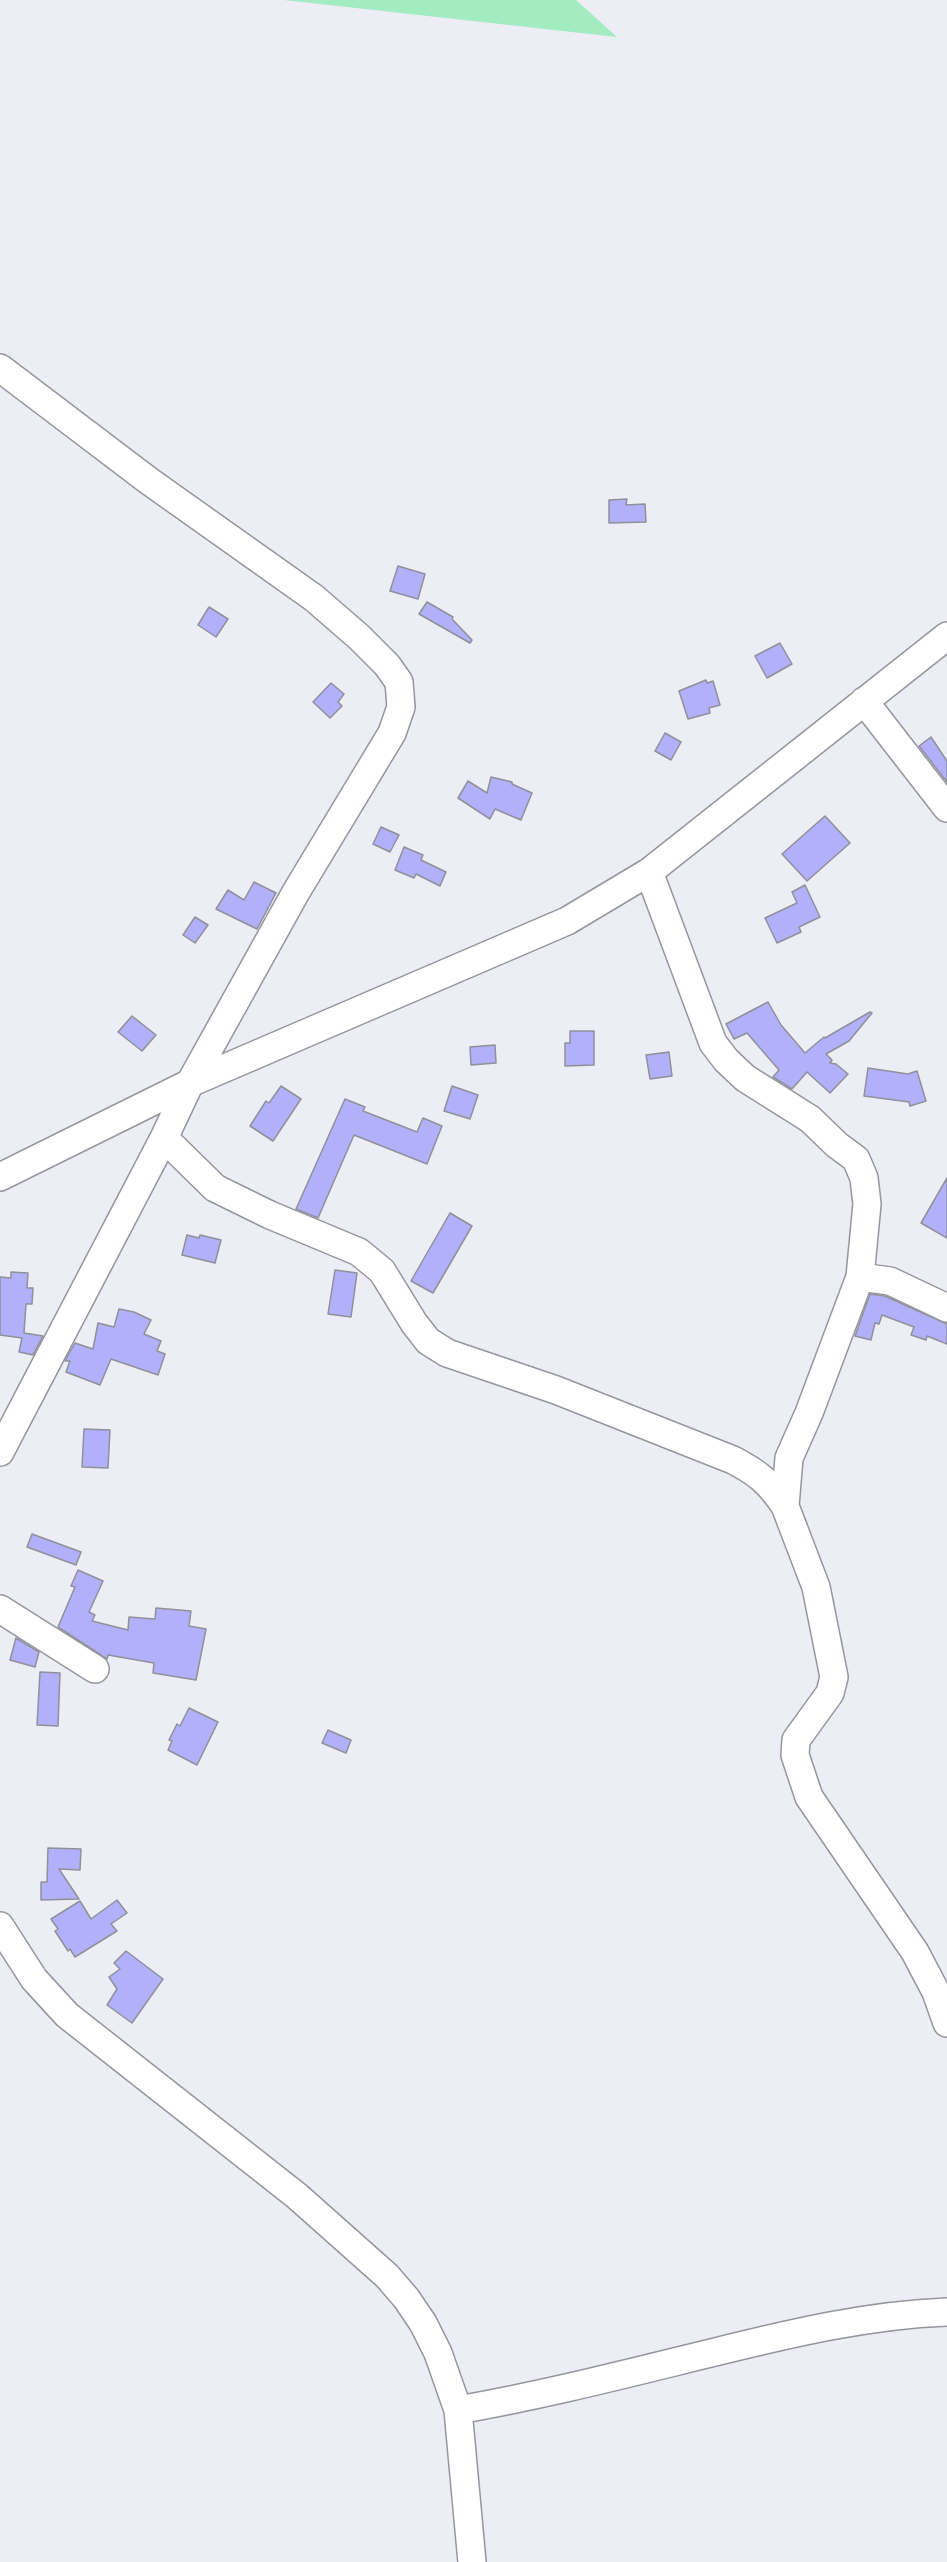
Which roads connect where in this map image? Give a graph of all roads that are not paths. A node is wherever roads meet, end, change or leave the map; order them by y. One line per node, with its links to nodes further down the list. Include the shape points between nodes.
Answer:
1 (0, 368): 6 (street, via 149,481 314,598 387,665 399,682 401,707 392,733 296,892)
2 (947, 636): 3 (street)
3 (864, 701): 4 (street); 5 (street)
4 (947, 808)
5 (650, 872): 6 (street, via 567,921); 9 (street, via 713,1043 746,1078 810,1119 856,1159 864,1178 867,1203)
6 (190, 1083): 7 (street); 8 (street)
7 (165, 1138): 11 (street); 12 (street, via 215,1188 359,1252 382,1271 428,1341 447,1353 556,1389 733,1460 770,1484)
8 (0, 1177)
9 (860, 1277): 10 (street, via 890,1281); 12 (street, via 789,1458)
10 (947, 1308)
11 (0, 1452)
12 (785, 1506): 16 (street, via 816,1587 834,1677 830,1693 796,1740 799,1771 808,1797)
13 (0, 1609): 14 (street)
14 (95, 1670)
15 (0, 1926): 19 (street, via 34,1979 68,2015 297,2196 387,2276 423,2323)
16 (941, 1990): 17 (street)
17 (947, 2023)
18 (947, 2312): 19 (street, via 855,2320 524,2399)
19 (458, 2410): 20 (street)
20 (472, 2562)

